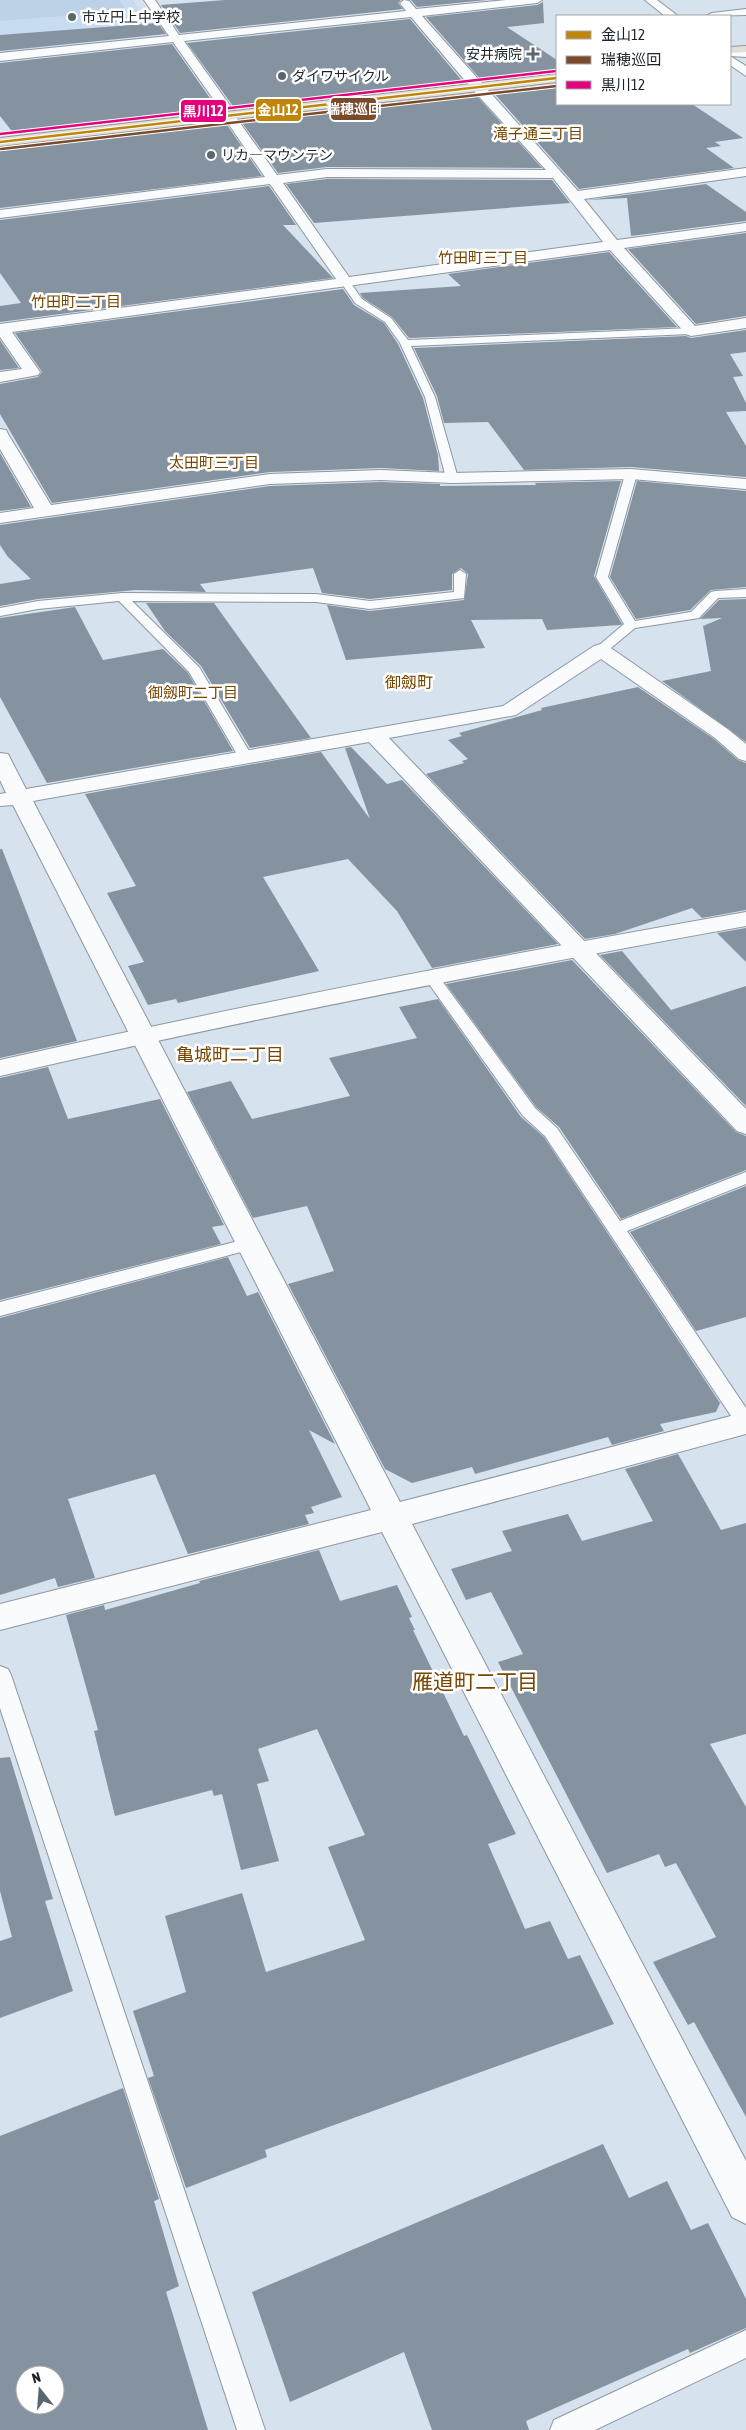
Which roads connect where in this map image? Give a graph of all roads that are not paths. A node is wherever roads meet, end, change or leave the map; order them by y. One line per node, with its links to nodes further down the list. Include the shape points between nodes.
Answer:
1 (149, 0): 10 (street)
2 (402, 0): 7 (street)
3 (537, 0): 5 (street)
4 (650, 0): 8 (street)
5 (494, 2): 7 (street)
6 (746, 12): 9 (street)
7 (413, 13): 10 (street); 21 (street)
8 (671, 15)
9 (720, 15)
10 (175, 38): 15 (street); 22 (street)
11 (746, 49): 12 (main road)
12 (731, 52)
13 (731, 52): 14 (street)
14 (746, 55): 16 (main road)
15 (0, 57)
16 (731, 59)
17 (731, 60): 19 (street)
18 (556, 70): 21 (main road)
19 (746, 72)
20 (556, 78): 21 (main road)
21 (474, 84): 22 (main road); 26 (street)
22 (227, 112): 23 (main road); 24 (main road); 27 (street)
23 (0, 134)
24 (0, 142)
25 (746, 172): 28 (street)
26 (557, 174): 27 (street, via 327,173); 28 (street)
27 (275, 180): 29 (street); 32 (street)
28 (573, 196): 31 (street)
29 (0, 214)
30 (746, 227): 31 (street)
31 (613, 245): 32 (street); 35 (street)
32 (345, 281): 34 (street); 36 (lane, via 358,301 388,320)
33 (746, 324): 35 (street)
34 (1, 329): 37 (street, via 32,372)
35 (691, 330): 36 (lane)
36 (405, 343): 40 (lane, via 430,397)
37 (0, 377)
38 (0, 434): 42 (street)
39 (631, 474): 40 (street); 41 (street); 48 (lane, via 602,577)
40 (452, 478): 42 (street, via 270,479)
41 (746, 484)
42 (45, 511): 43 (street)
43 (0, 518)
44 (460, 574): 46 (lane, via 460,595 370,604 316,598)
45 (746, 593): 48 (lane, via 715,594 695,615)
46 (122, 597): 47 (lane); 52 (lane, via 194,670)
47 (0, 612)
48 (631, 624): 49 (lane)
49 (601, 650): 50 (street, via 509,711); 51 (street)
50 (373, 734): 52 (street); 56 (street)
51 (746, 754)
52 (245, 756): 54 (street)
53 (0, 759): 54 (street)
54 (10, 798): 58 (street)
55 (746, 919): 56 (street)
56 (578, 948): 57 (street); 60 (street)
57 (432, 977): 58 (street); 62 (lane, via 529,1112 551,1132)
58 (142, 1035): 59 (street); 63 (street)
59 (0, 1068)
60 (746, 1125)
61 (746, 1178): 62 (lane)
62 (616, 1229): 65 (lane)
63 (250, 1244): 64 (lane); 66 (street)
64 (0, 1309)
65 (746, 1423): 66 (street)
66 (390, 1518): 67 (street); 69 (street)
67 (0, 1617)
68 (0, 1675): 71 (lane)
69 (746, 2203)
70 (746, 2344): 72 (lane)
71 (251, 2430)
72 (564, 2430)

